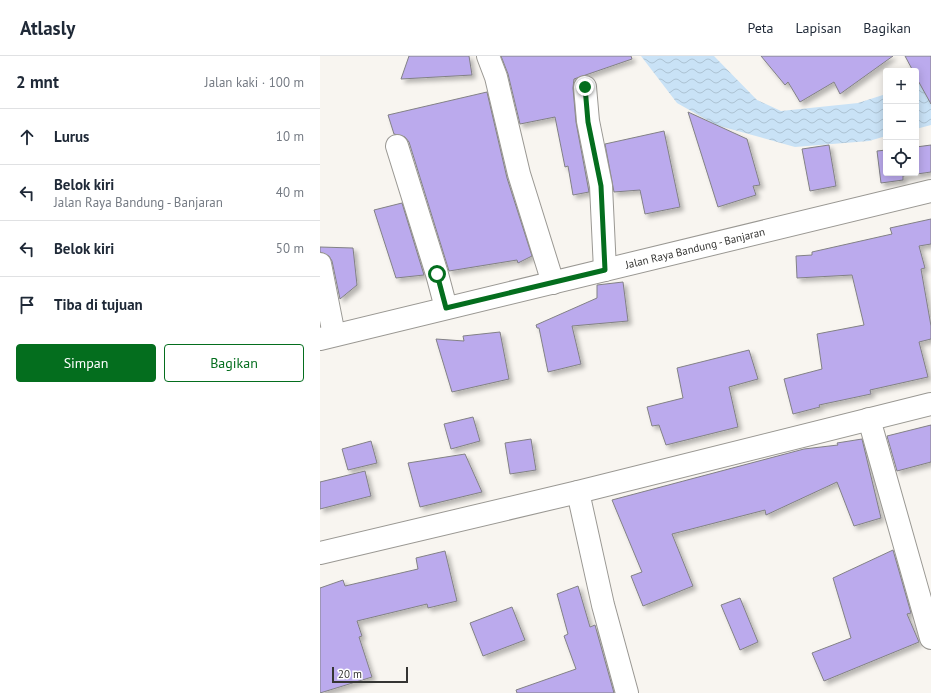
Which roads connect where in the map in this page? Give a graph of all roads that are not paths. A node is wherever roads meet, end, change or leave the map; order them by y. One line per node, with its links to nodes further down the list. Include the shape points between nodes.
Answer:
1 (488, 56): 7 (street, via 498,85 519,174)
2 (585, 87): 6 (street, via 588,122 601,186)
3 (397, 146): 8 (street)
4 (931, 190): 6 (street, Jalan Raya Bandung - Banjaran)
5 (320, 264): 9 (street)
6 (605, 270): 7 (street, Jalan Raya Bandung - Banjaran)
7 (552, 283): 8 (street, Jalan Raya Bandung - Banjaran)
8 (446, 308): 9 (street, Jalan Raya Bandung - Banjaran)
9 (327, 337)
10 (931, 404): 11 (street)
11 (869, 419): 12 (street); 14 (street)
12 (578, 492): 13 (street); 15 (street, via 603,605)
13 (320, 553)
14 (931, 638)
15 (627, 693)

